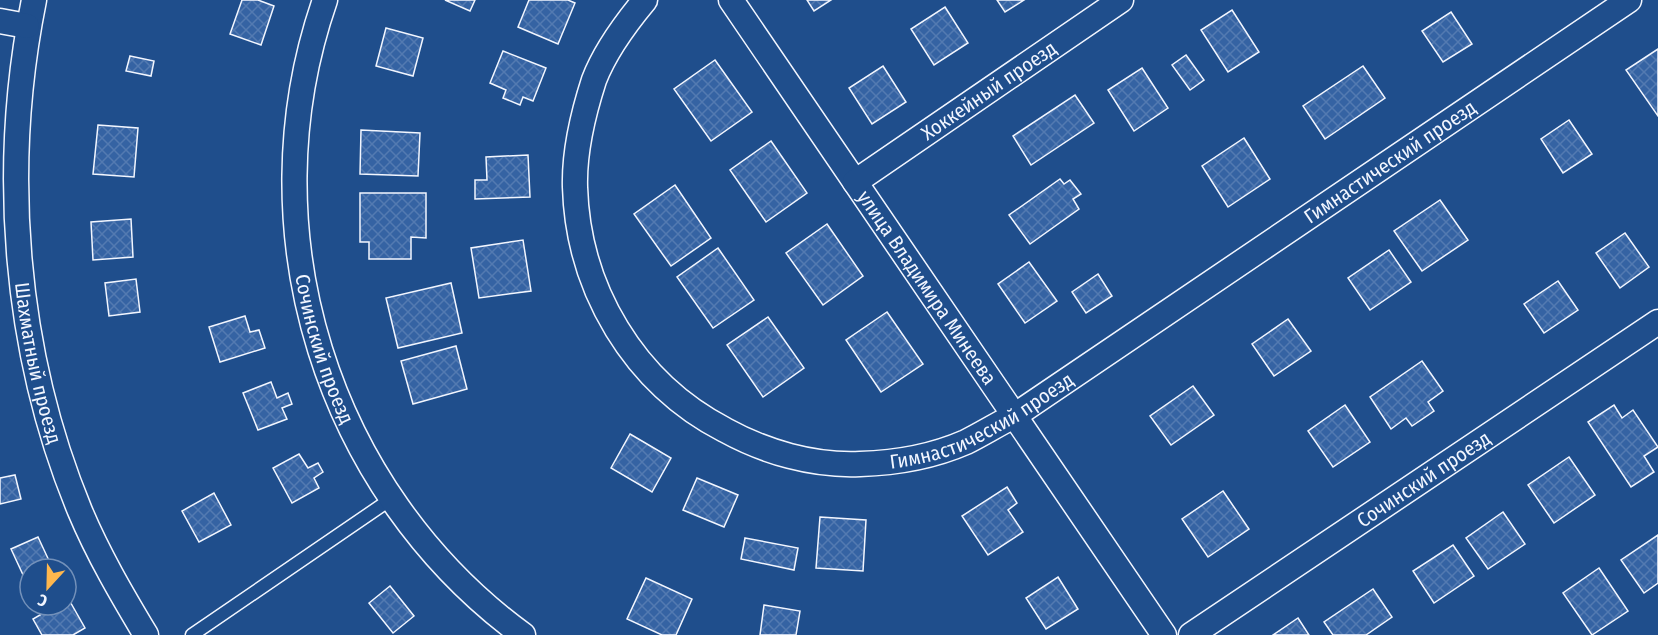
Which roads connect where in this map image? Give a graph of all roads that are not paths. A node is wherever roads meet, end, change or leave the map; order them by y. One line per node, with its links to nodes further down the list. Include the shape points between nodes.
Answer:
1 (34, 0): 8 (street, Шахматный проезд)
2 (325, 0): 12 (street, Сочинский проезд, via 303,79 296,133 297,243 305,298 319,351 363,452)
3 (645, 0): 11 (street, Гимнастический проезд, via 621,30 595,79 579,131 574,186 580,241 597,293 623,342 659,384 702,418 750,444 803,459 858,464 913,458 965,442)
4 (731, 0): 9 (street, улица Владимира Минеева)
5 (1122, 0): 9 (street, Хоккейный проезд)
6 (1629, 0): 11 (street, Гимнастический проезд)
7 (0, 21): 8 (street)
8 (27, 26): 13 (street, Шахматный проезд, via 16,108 13,191 18,273 31,355 51,435 80,512 116,586)
9 (855, 182): 11 (street, улица Владимира Минеева)
10 (1658, 322): 17 (street, Сочинский проезд)
11 (1014, 416): 16 (street, улица Владимира Минеева)
12 (392, 499): 14 (lane); 15 (street, Сочинский проезд, via 462,584)
13 (146, 635)
14 (192, 635)
15 (523, 635)
16 (1164, 635)
17 (1191, 635)

